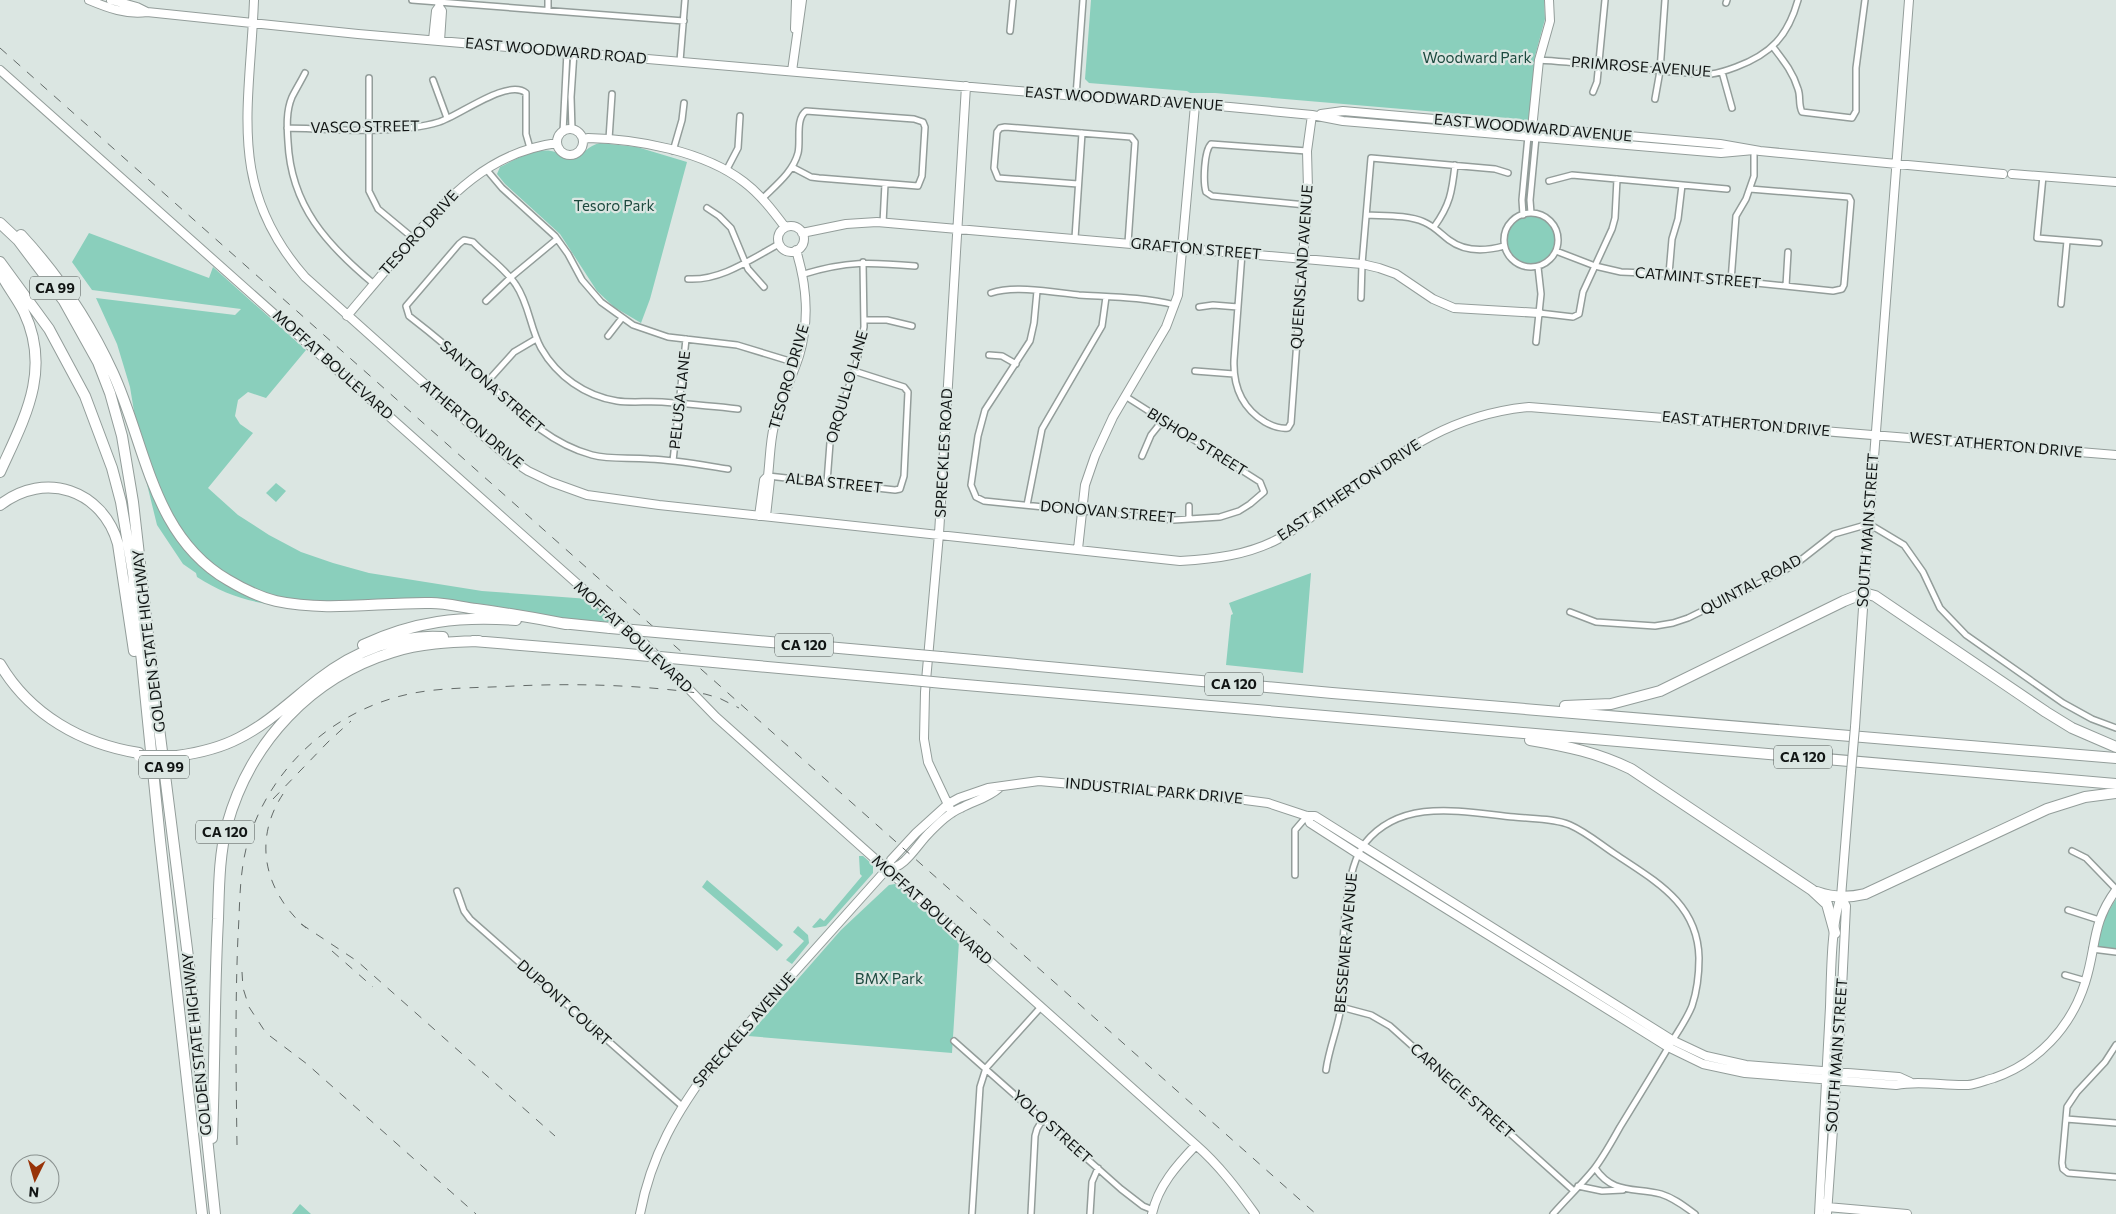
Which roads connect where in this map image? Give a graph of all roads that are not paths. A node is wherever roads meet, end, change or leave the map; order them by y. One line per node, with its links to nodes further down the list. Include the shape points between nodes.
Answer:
1 (89, 0): 21 (street, EAST WOODWARD ROAD, via 118,11)
2 (111, 0): 21 (street, EAST WOODWARD ROAD, via 137,6)
3 (254, 0): 23 (street, ATHERTON DRIVE)
4 (412, 0): 18 (street)
5 (493, 0): 19 (street)
6 (548, 0): 20 (street)
7 (685, 0): 22 (street)
8 (796, 0): 26 (street)
9 (802, 0): 26 (street)
10 (1012, 0): 24 (street)
11 (1083, 0): 42 (street)
12 (1549, 0): 29 (street, via 1548,28)
13 (1605, 0): 31 (street)
14 (1665, 0): 34 (street)
15 (1798, 0): 27 (street, PRIMROSE AVENUE, via 1795,12)
16 (1865, 0): 27 (street, via 1857,61 1856,111 1852,118 1802,112 1799,91 1790,70)
17 (1909, 0): 63 (street, SOUTH MAIN STREET)
18 (440, 3): 19 (street); 25 (street, via 442,11)
19 (492, 7): 20 (street)
20 (548, 10): 22 (street)
21 (147, 12): 23 (street, EAST WOODWARD ROAD)
22 (684, 22): 30 (street)
23 (254, 23): 25 (street, EAST WOODWARD ROAD); 132 (street, ATHERTON DRIVE, via 248,152 258,199 278,242 292,262)
24 (1010, 31)
25 (437, 41): 28 (street, EAST WOODWARD ROAD)
26 (794, 46): 33 (street)
27 (1772, 47): 35 (street, PRIMROSE AVENUE, via 1757,59)
28 (571, 52): 30 (street, EAST WOODWARD ROAD); 52 (street); 53 (street)
29 (1539, 60): 31 (street, PRIMROSE AVENUE); 55 (street)
30 (680, 61): 33 (street, EAST WOODWARD ROAD)
31 (1598, 65): 34 (street, PRIMROSE AVENUE); 40 (street)
32 (0, 70): 191 (street, MOFFAT BOULEVARD, via 524,535 645,644 716,717)
33 (792, 71): 39 (street, EAST WOODWARD ROAD)
34 (1660, 71): 35 (street, PRIMROSE AVENUE); 43 (street)
35 (1722, 72): 46 (street)
36 (305, 73): 50 (street, via 292,98)
37 (369, 78): 51 (street)
38 (433, 80): 49 (street)
39 (966, 86): 42 (street, EAST WOODWARD AVENUE); 90 (street, SPRECKLES ROAD)
40 (1593, 92)
41 (612, 94): 56 (street)
42 (1076, 96): 45 (street, EAST WOODWARD AVENUE)
43 (1655, 100)
44 (684, 103): 61 (street)
45 (1196, 105): 47 (street, EAST WOODWARD AVENUE); 100 (street)
46 (1732, 108)
47 (1312, 115): 55 (street, EAST WOODWARD AVENUE, via 1343,121); 62 (street, QUEENSLAND AVENUE)
48 (740, 116): 67 (street, via 738,148)
49 (447, 118): 51 (street, VASCO STREET, via 418,128); 59 (street, VASCO STREET, via 508,90 524,91 527,100 526,134)
50 (287, 128): 51 (street, VASCO STREET); 119 (street, via 292,172 310,216 334,249)
51 (368, 129): 92 (street, via 368,182 372,200 385,217)
52 (572, 130): 53 (street); 57 (street)
53 (563, 132): 58 (street)
54 (1082, 132): 76 (street); 76 (street, via 1000,128 994,168 1000,179); 96 (street, via 1131,137 1135,142)
55 (1532, 134): 60 (street, EAST WOODWARD AVENUE, via 1720,144); 83 (street); 85 (street, via 1522,200)
56 (609, 138): 57 (street); 61 (street)
57 (583, 140): 58 (street, via 579,152 572,155 560,151)
58 (557, 143): 59 (street, TESORO DRIVE)
59 (530, 148): 66 (street, TESORO DRIVE)
60 (1754, 150): 63 (street, EAST WOODWARD AVENUE); 79 (street, via 1754,176)
61 (673, 151): 67 (street)
62 (1306, 151): 81 (street, QUEENSLAND AVENUE); 81 (street, via 1211,144 1206,153 1204,186 1212,196)
63 (1896, 163): 69 (street, EAST WOODWARD AVENUE); 151 (street, SOUTH MAIN STREET)
64 (1455, 165): 68 (street); 84 (street, via 1371,158); 89 (street, via 1452,195)
65 (792, 166): 75 (street, via 811,177); 75 (street, via 798,155 803,113 811,111 923,122 921,182 914,186); 80 (street)
66 (486, 168): 92 (street, TESORO DRIVE, via 450,196); 94 (street, via 502,188)
67 (726, 171): 80 (street)
68 (1508, 173)
69 (2003, 174): 70 (street)
70 (2012, 174): 71 (street)
71 (2043, 176): 74 (street); 95 (street, via 2037,238)
72 (1617, 179): 73 (street, via 1572,175); 77 (street); 111 (street, via 1615,218)
73 (1549, 180)
74 (2116, 182)
75 (885, 184): 87 (street)
76 (1078, 184): 93 (street)
77 (1682, 185): 78 (street); 115 (street)
78 (1727, 189)
79 (1750, 190): 118 (street, via 1736,216); 120 (street, CATMINT STREET, via 1849,197 1851,202 1842,289)
80 (762, 199): 88 (street)
81 (1306, 204): 105 (street, QUEENSLAND AVENUE)
82 (707, 208): 107 (street, via 731,228)
83 (1531, 213): 85 (street); 102 (street, via 1542,215 1553,224 1558,235)
84 (1367, 215): 89 (street, via 1410,218); 109 (street)
85 (1523, 215): 99 (street, via 1509,224)
86 (0, 221): 171 (highway, via 8,222 56,276 100,345 163,508 183,540 219,575 258,595 292,604 321,607 434,603); 229 (highway, GOLDEN STATE HIGHWAY / CA 99, via 64,300 98,362 122,436 133,502 189,965)
87 (882, 223): 90 (street, GRAFTON STREET); 91 (street, GRAFTON STREET, via 846,224)
88 (785, 227): 91 (street, via 795,226); 97 (street, via 778,234)
89 (1434, 227): 99 (street, via 1450,241 1469,249 1491,250)
90 (957, 229): 93 (street, GRAFTON STREET); 167 (street, SPRECKLES ROAD)
91 (802, 233): 101 (street, via 803,243)
92 (413, 238): 119 (street, TESORO DRIVE)
93 (1075, 238): 96 (street, GRAFTON STREET)
94 (557, 239): 116 (street); 133 (street, via 582,280 601,302)
95 (2067, 241): 98 (street); 127 (street)
96 (1128, 243): 100 (street, GRAFTON STREET)
97 (779, 244): 101 (street, via 786,251); 107 (street)
98 (2099, 244)
99 (1504, 246): 112 (street, via 1515,263 1527,268)
100 (1182, 248): 104 (street, GRAFTON STREET); 128 (street, via 1181,280)
101 (796, 250): 114 (street, TESORO DRIVE)
102 (1556, 251): 111 (street, CATMINT STREET); 112 (street, via 1550,260)
103 (1788, 252): 120 (street)
104 (1242, 253): 105 (street, GRAFTON STREET); 129 (street)
105 (1303, 258): 109 (street, GRAFTON STREET); 145 (street, QUEENSLAND AVENUE, via 1291,425 1283,428 1257,417 1238,393)
106 (0, 262): 179 (highway, GOLDEN STATE HIGHWAY / CA 99, via 63,353 85,396 112,468 133,573)
107 (744, 262): 117 (street, via 717,276); 121 (street)
108 (863, 262): 110 (street); 114 (street); 134 (street, ORQULLO LANE)
109 (1362, 264): 125 (street); 131 (street, GRAFTON STREET, via 1396,274 1433,299 1454,308)
110 (915, 266)
111 (1595, 266): 115 (street, CATMINT STREET, via 1621,272); 131 (street, GRAFTON STREET, via 1579,314 1572,317)
112 (1538, 267): 131 (street)
113 (0, 272): 156 (highway, via 31,330 36,362 32,398)
114 (804, 274): 141 (street, TESORO DRIVE, via 807,314)
115 (1669, 274): 118 (street, CATMINT STREET)
116 (510, 278): 126 (street); 137 (street, via 525,303); 146 (street, SANTONA STREET, via 473,242 464,240 406,306 406,313)
117 (688, 279)
118 (1731, 281): 120 (street, CATMINT STREET)
119 (374, 284): 132 (street, TESORO DRIVE)
120 (1786, 286)
121 (764, 287)
122 (1037, 291): 123 (street); 124 (street); 142 (street, via 1032,336)
123 (991, 293)
124 (1106, 297): 128 (street); 160 (street, via 1102,326 1042,429)
125 (1361, 298)
126 (486, 301)
127 (2061, 304)
128 (1175, 305): 147 (street, via 1166,327)
129 (1238, 306): 130 (street); 145 (street)
130 (1199, 307)
131 (1539, 313): 139 (street)
132 (347, 316): 164 (street, ATHERTON DRIVE, via 510,459 551,482 586,495)
133 (622, 318): 136 (street); 138 (street, via 653,334)
134 (864, 320): 135 (street, via 888,320); 144 (street, ORQULLO LANE)
135 (912, 326)
136 (608, 336)
137 (536, 339): 146 (street, via 514,352); 148 (street, via 561,374 589,393 617,401)
138 (686, 339): 141 (street, via 737,345); 148 (street, PELUSA LANE)
139 (1536, 342)
140 (989, 355): 142 (street, via 1002,356)
141 (796, 363): 157 (street, TESORO DRIVE, via 774,426)
142 (1016, 364): 160 (street, DONOVAN STREET, via 985,410 971,485 976,497 984,501)
143 (1194, 371): 145 (street)
144 (854, 372): 158 (street, ORQULLO LANE, via 830,443); 158 (street, ALBA STREET, via 907,388 904,476 900,489 895,490)
145 (1234, 374)
146 (486, 382): 154 (street, SANTONA STREET, via 548,436 573,449 615,459)
147 (1125, 396): 150 (street, BISHOP STREET); 163 (street, via 1095,456 1085,485)
148 (679, 403): 149 (street); 154 (street, PELUSA LANE)
149 (738, 408)
150 (1162, 420): 153 (street); 159 (street, BISHOP STREET, via 1260,482)
151 (1875, 435): 152 (street, WEST ATHERTON DRIVE); 166 (street, SOUTH MAIN STREET); 168 (street, EAST ATHERTON DRIVE, via 1529,407 1502,409 1459,422 1418,442 1280,538 1252,550 1215,559 1180,561)
152 (2116, 455)
153 (1142, 456)
154 (673, 460): 155 (street, SANTONA STREET)
155 (728, 469)
156 (0, 472)
157 (768, 476): 158 (street, ALBA STREET); 164 (street, TESORO DRIVE, via 770,480)
158 (827, 482)
159 (1264, 492): 165 (street, DONOVAN STREET, via 1239,511 1220,517)
160 (1027, 504): 163 (street, DONOVAN STREET)
161 (0, 505): 179 (highway, via 31,489 65,489 98,506 113,527 120,552 144,730)
162 (1189, 506): 165 (street)
163 (1082, 510): 165 (street, DONOVAN STREET); 168 (street)
164 (762, 516): 167 (street, ATHERTON DRIVE)
165 (1189, 519)
166 (1869, 524): 169 (street, SOUTH MAIN STREET); 170 (street, QUINTAL ROAD, via 1834,534 1776,575 1673,623 1644,626 1596,622); 176 (street, via 1904,545 1923,572 1940,608 1966,636 2063,703)
167 (939, 534): 168 (street, EAST ATHERTON DRIVE); 186 (street, SPRECKLES ROAD, via 925,683 924,739 928,762)
168 (1078, 550)
169 (1864, 593): 175 (highway, via 1646,696 1594,706); 178 (highway, via 1875,596 2072,728); 196 (street, SOUTH MAIN STREET, bridge)
170 (1570, 612)
171 (566, 624): 175 (highway, CA 120, bridge); 181 (highway, CA 120, via 464,618 387,634 329,665 248,728 212,745)
172 (479, 641): 177 (highway, CA 120, bridge); 181 (highway, via 416,638 367,650 337,666 239,738 209,750); 229 (highway, CA 120, via 394,651 344,672 316,690 288,715 251,766 235,800 223,844 214,1003)
173 (0, 664): 180 (highway, CA 120, via 21,693 58,724 95,742)
174 (0, 671): 180 (highway, via 32,709 65,733 92,746)
175 (1527, 709): 182 (highway, CA 120)
176 (2116, 728)
177 (1491, 731): 183 (highway, CA 120); 194 (highway, via 1569,746 1609,758 1631,769)
178 (2116, 746)
179 (151, 749): 236 (highway, GOLDEN STATE HIGHWAY / CA 99)
180 (139, 754): 181 (highway, CA 120)
181 (176, 754)
182 (2116, 758)
183 (2116, 784)
184 (999, 788): 186 (street, INDUSTRIAL PARK DRIVE, via 972,793); 187 (street, INDUSTRIAL PARK DRIVE, via 991,796); 188 (street, INDUSTRIAL PARK DRIVE, via 1039,781 1113,787 1268,803)
185 (2116, 793): 196 (highway, via 2085,797 2048,809 1865,894)
186 (948, 804): 187 (street, SPRECKLES ROAD); 191 (street, INDUSTRIAL PARK DRIVE, via 916,833 891,860)
187 (952, 813): 191 (street, INDUSTRIAL PARK DRIVE, via 928,833 898,867)
188 (1307, 816): 189 (street, INDUSTRIAL PARK DRIVE, via 1310,823); 192 (street, via 1295,830)
189 (1360, 851): 205 (street, INDUSTRIAL PARK DRIVE); 207 (street, INDUSTRIAL PARK DRIVE); 212 (street, BESSEMER AVENUE, via 1349,883); 215 (street, via 1378,830 1394,819 1427,810 1561,822 1582,831 1655,881 1672,895 1690,919 1697,940 1699,973 1692,1004)
190 (2072, 851): 193 (street, via 2086,858)
191 (887, 869): 211 (street, MOFFAT BOULEVARD); 221 (street, SPRECKELS AVENUE, via 713,1063)
192 (1295, 875)
193 (2116, 889): 198 (street, INDUSTRIAL PARK DRIVE)
194 (1812, 890): 196 (highway, via 1826,896); 199 (highway, via 1827,904)
195 (457, 892): 221 (street, DUPONT COURT, via 470,919)
196 (1841, 897): 199 (street, SOUTH MAIN STREET); 203 (street, SOUTH MAIN STREET, via 1846,906)
197 (2068, 910): 198 (street)
198 (2099, 920): 200 (street, INDUSTRIAL PARK DRIVE)
199 (1835, 933): 202 (street, SOUTH MAIN STREET)
200 (2092, 949): 201 (street); 206 (street, INDUSTRIAL PARK DRIVE)
201 (2116, 952)
202 (1833, 955): 203 (street); 208 (street, SOUTH MAIN STREET)
203 (1843, 956): 213 (street, SOUTH MAIN STREET)
204 (2065, 975): 206 (street)
205 (1573, 977): 207 (street); 209 (street, INDUSTRIAL PARK DRIVE)
206 (2086, 981): 220 (street, INDUSTRIAL PARK DRIVE, via 2062,1028 2046,1047 2009,1073 1970,1085 1910,1082 1899,1077)
207 (1567, 984): 210 (street, INDUSTRIAL PARK DRIVE)
208 (1830, 992): 213 (street, via 1835,996 1836,1020); 219 (street, SOUTH MAIN STREET)
209 (1607, 999): 210 (street); 215 (street, INDUSTRIAL PARK DRIVE)
210 (1602, 1006): 215 (street, INDUSTRIAL PARK DRIVE)
211 (1041, 1007): 217 (street); 225 (street, MOFFAT BOULEVARD)
212 (1341, 1007): 218 (street, BESSEMER AVENUE); 231 (street, CARNEGIE STREET, via 1385,1022)
213 (1840, 1030): 220 (street, SOUTH MAIN STREET)
214 (954, 1040): 217 (street, YOLO STREET)
215 (1670, 1044): 219 (street, INDUSTRIAL PARK DRIVE, via 1726,1061); 227 (street)
216 (2116, 1045): 222 (street, via 2070,1101)
217 (986, 1068): 223 (street, YOLO STREET); 239 (street, via 980,1087)
218 (1326, 1070)
219 (1826, 1076): 220 (street, INDUSTRIAL PARK DRIVE); 230 (street, SOUTH MAIN STREET)
220 (1836, 1076): 233 (street, SOUTH MAIN STREET)
221 (682, 1106): 238 (street, SPRECKELS AVENUE, via 660,1148)
222 (2066, 1119): 224 (street); 228 (street, via 2064,1171)
223 (1043, 1120): 226 (street, YOLO STREET); 240 (street, via 1035,1136)
224 (2116, 1123)
225 (1196, 1144): 234 (street, via 1170,1174); 242 (street, MOFFAT BOULEVARD, via 1234,1185)
226 (1098, 1168): 234 (street, YOLO STREET); 241 (street, via 1092,1182)
227 (1595, 1168): 231 (street); 232 (street, via 1606,1180)
228 (2116, 1176)
229 (211, 1177): 237 (highway, GOLDEN STATE HIGHWAY / CA 99)
230 (1821, 1179): 233 (street); 245 (street, SOUTH MAIN STREET)
231 (1576, 1188): 232 (street); 243 (street)
232 (1623, 1190): 244 (street, via 1663,1195)
233 (1827, 1210): 235 (street)
234 (1152, 1212)
235 (1895, 1213): 246 (street)
236 (202, 1214)
237 (215, 1214)
238 (640, 1214)
239 (972, 1214)
240 (1031, 1214)
241 (1090, 1214)
242 (1255, 1214)
243 (1553, 1214)
244 (1695, 1214)
245 (1819, 1214)
246 (1907, 1214)

